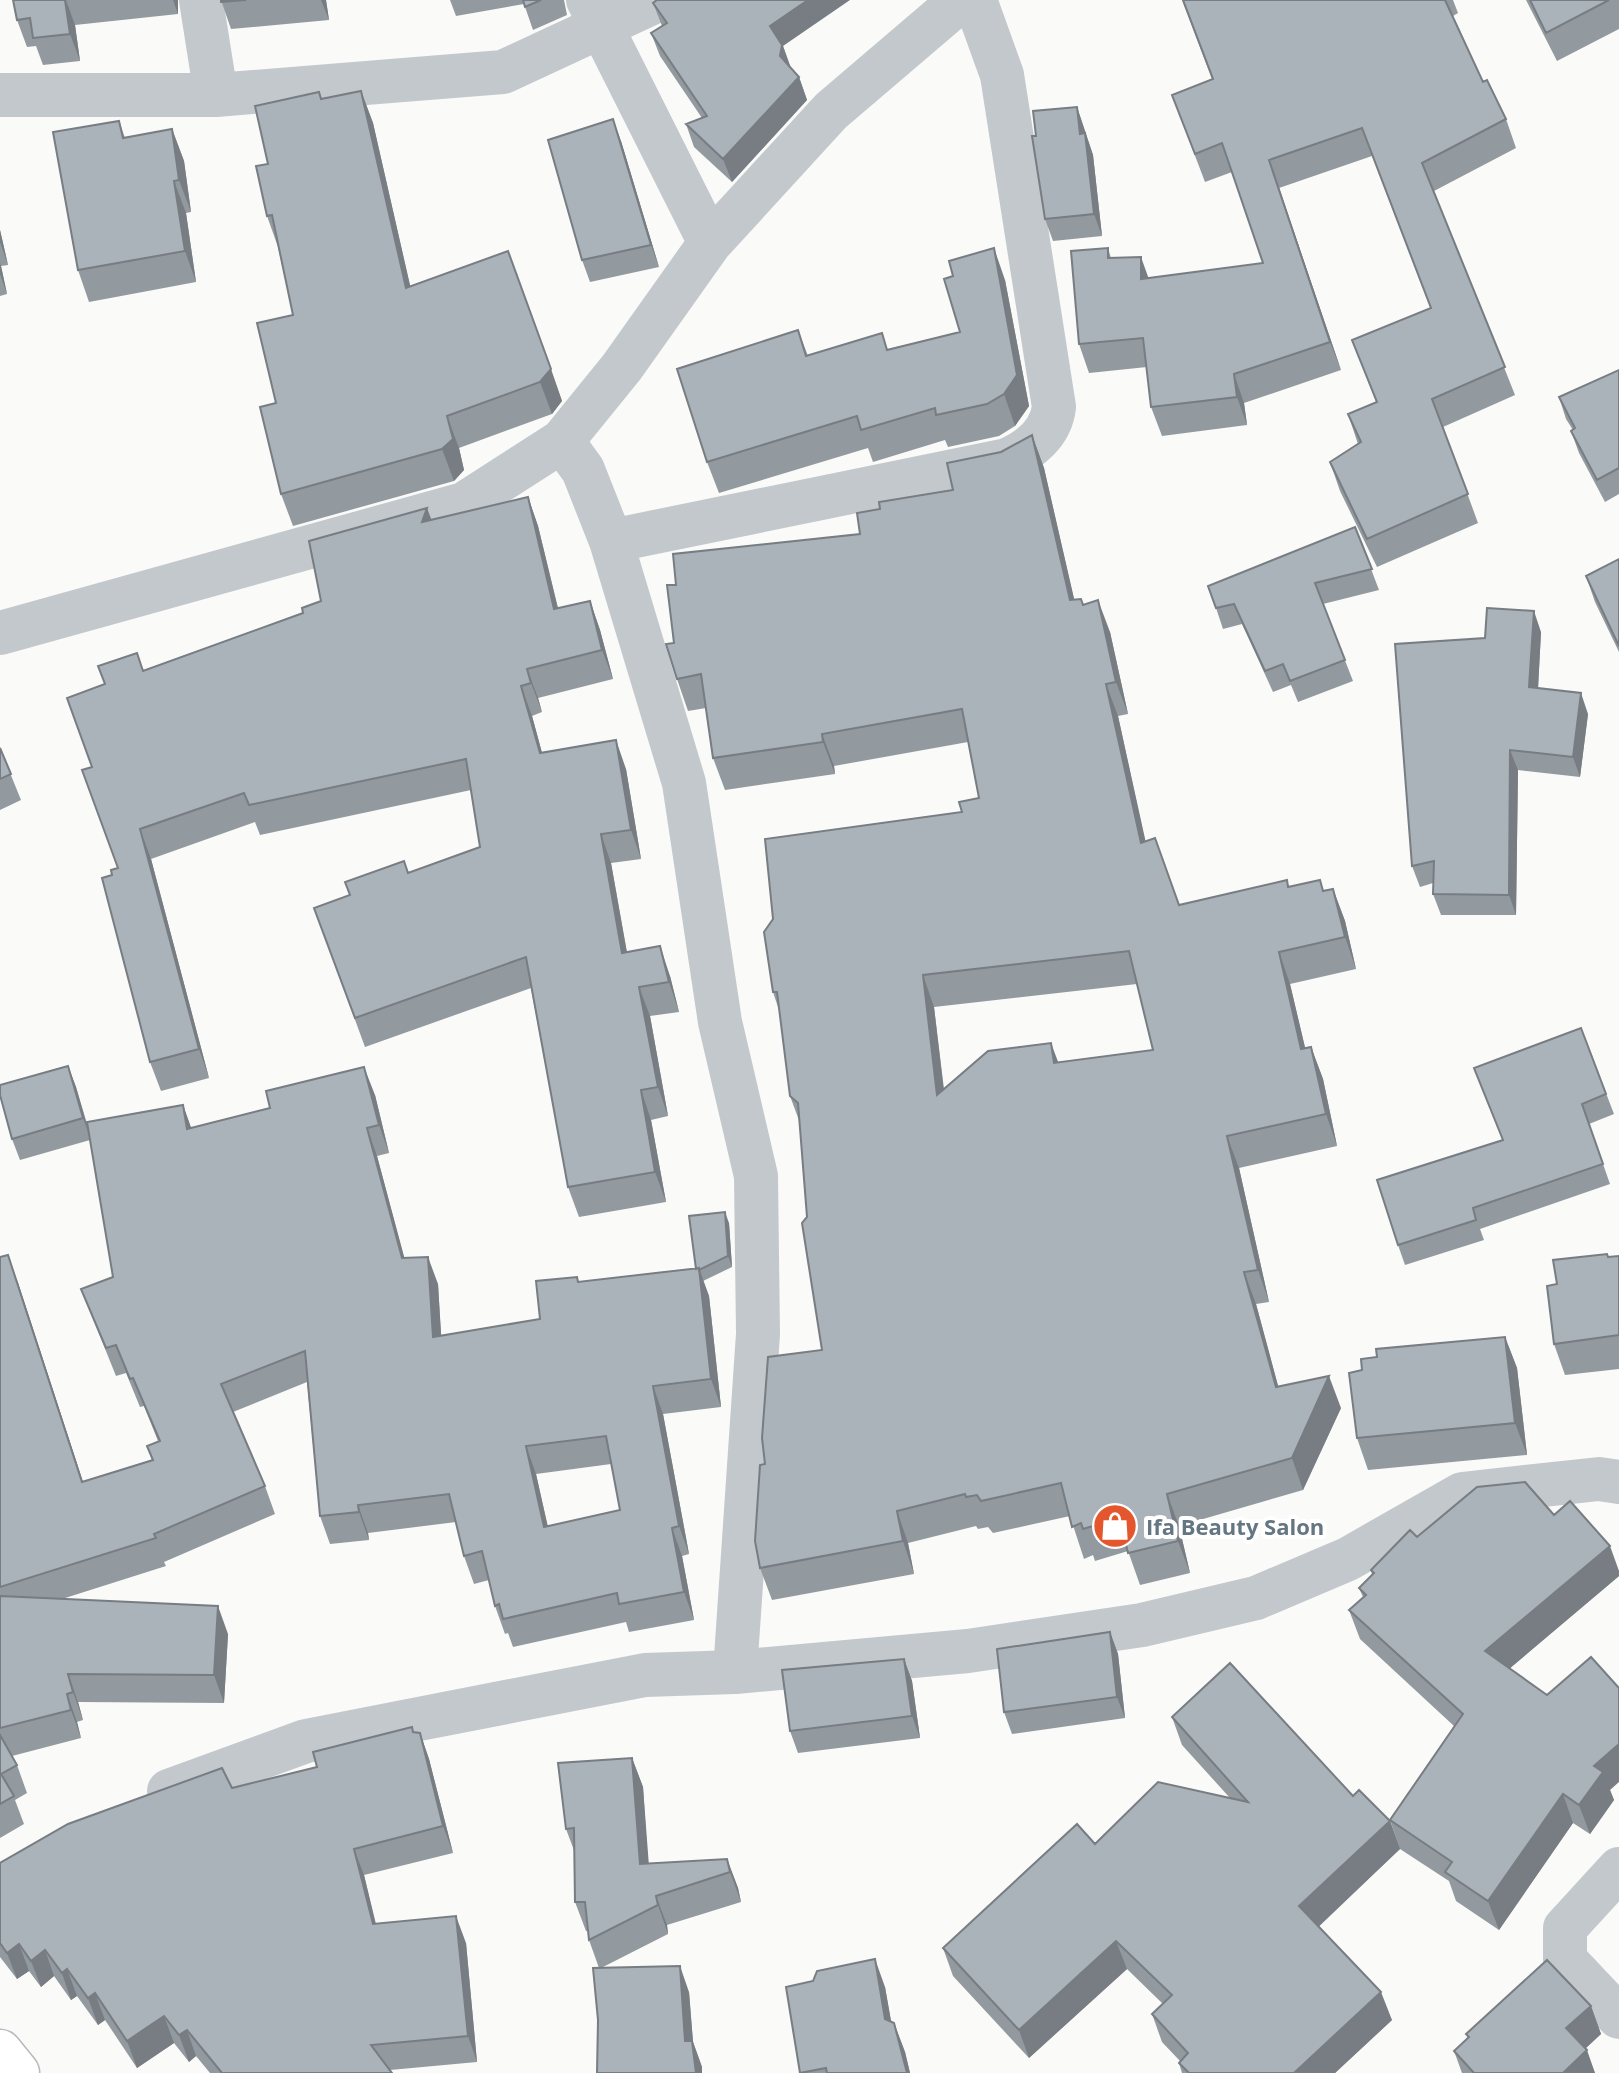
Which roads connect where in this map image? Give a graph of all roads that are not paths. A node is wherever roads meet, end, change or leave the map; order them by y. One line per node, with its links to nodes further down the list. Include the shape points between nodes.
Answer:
1 (201, 0): 7 (street)
2 (658, 0): 5 (street)
3 (961, 0): 8 (street, via 831,111)
4 (975, 0): 10 (street, via 1002,75 1053,420 1034,444 1007,460)
5 (595, 14): 7 (street, via 503,72); 8 (street)
6 (0, 95): 7 (street)
7 (216, 95)
8 (710, 243): 9 (street)
9 (562, 441): 10 (street, via 583,470); 11 (street, via 464,504)
10 (611, 541): 13 (street, via 684,783 720,1022 756,1176 758,1334)
11 (0, 633)
12 (1619, 1482): 13 (street, via 1599,1479 1462,1494 1348,1559 1256,1598 1142,1625 968,1651)
13 (735, 1672): 14 (street, via 645,1675 306,1741)
14 (126, 1806)
15 (1619, 1869): 16 (street, via 1565,1928 1565,1960)
16 (1619, 2017)
17 (0, 2052): 18 (main road)
18 (17, 2073)

